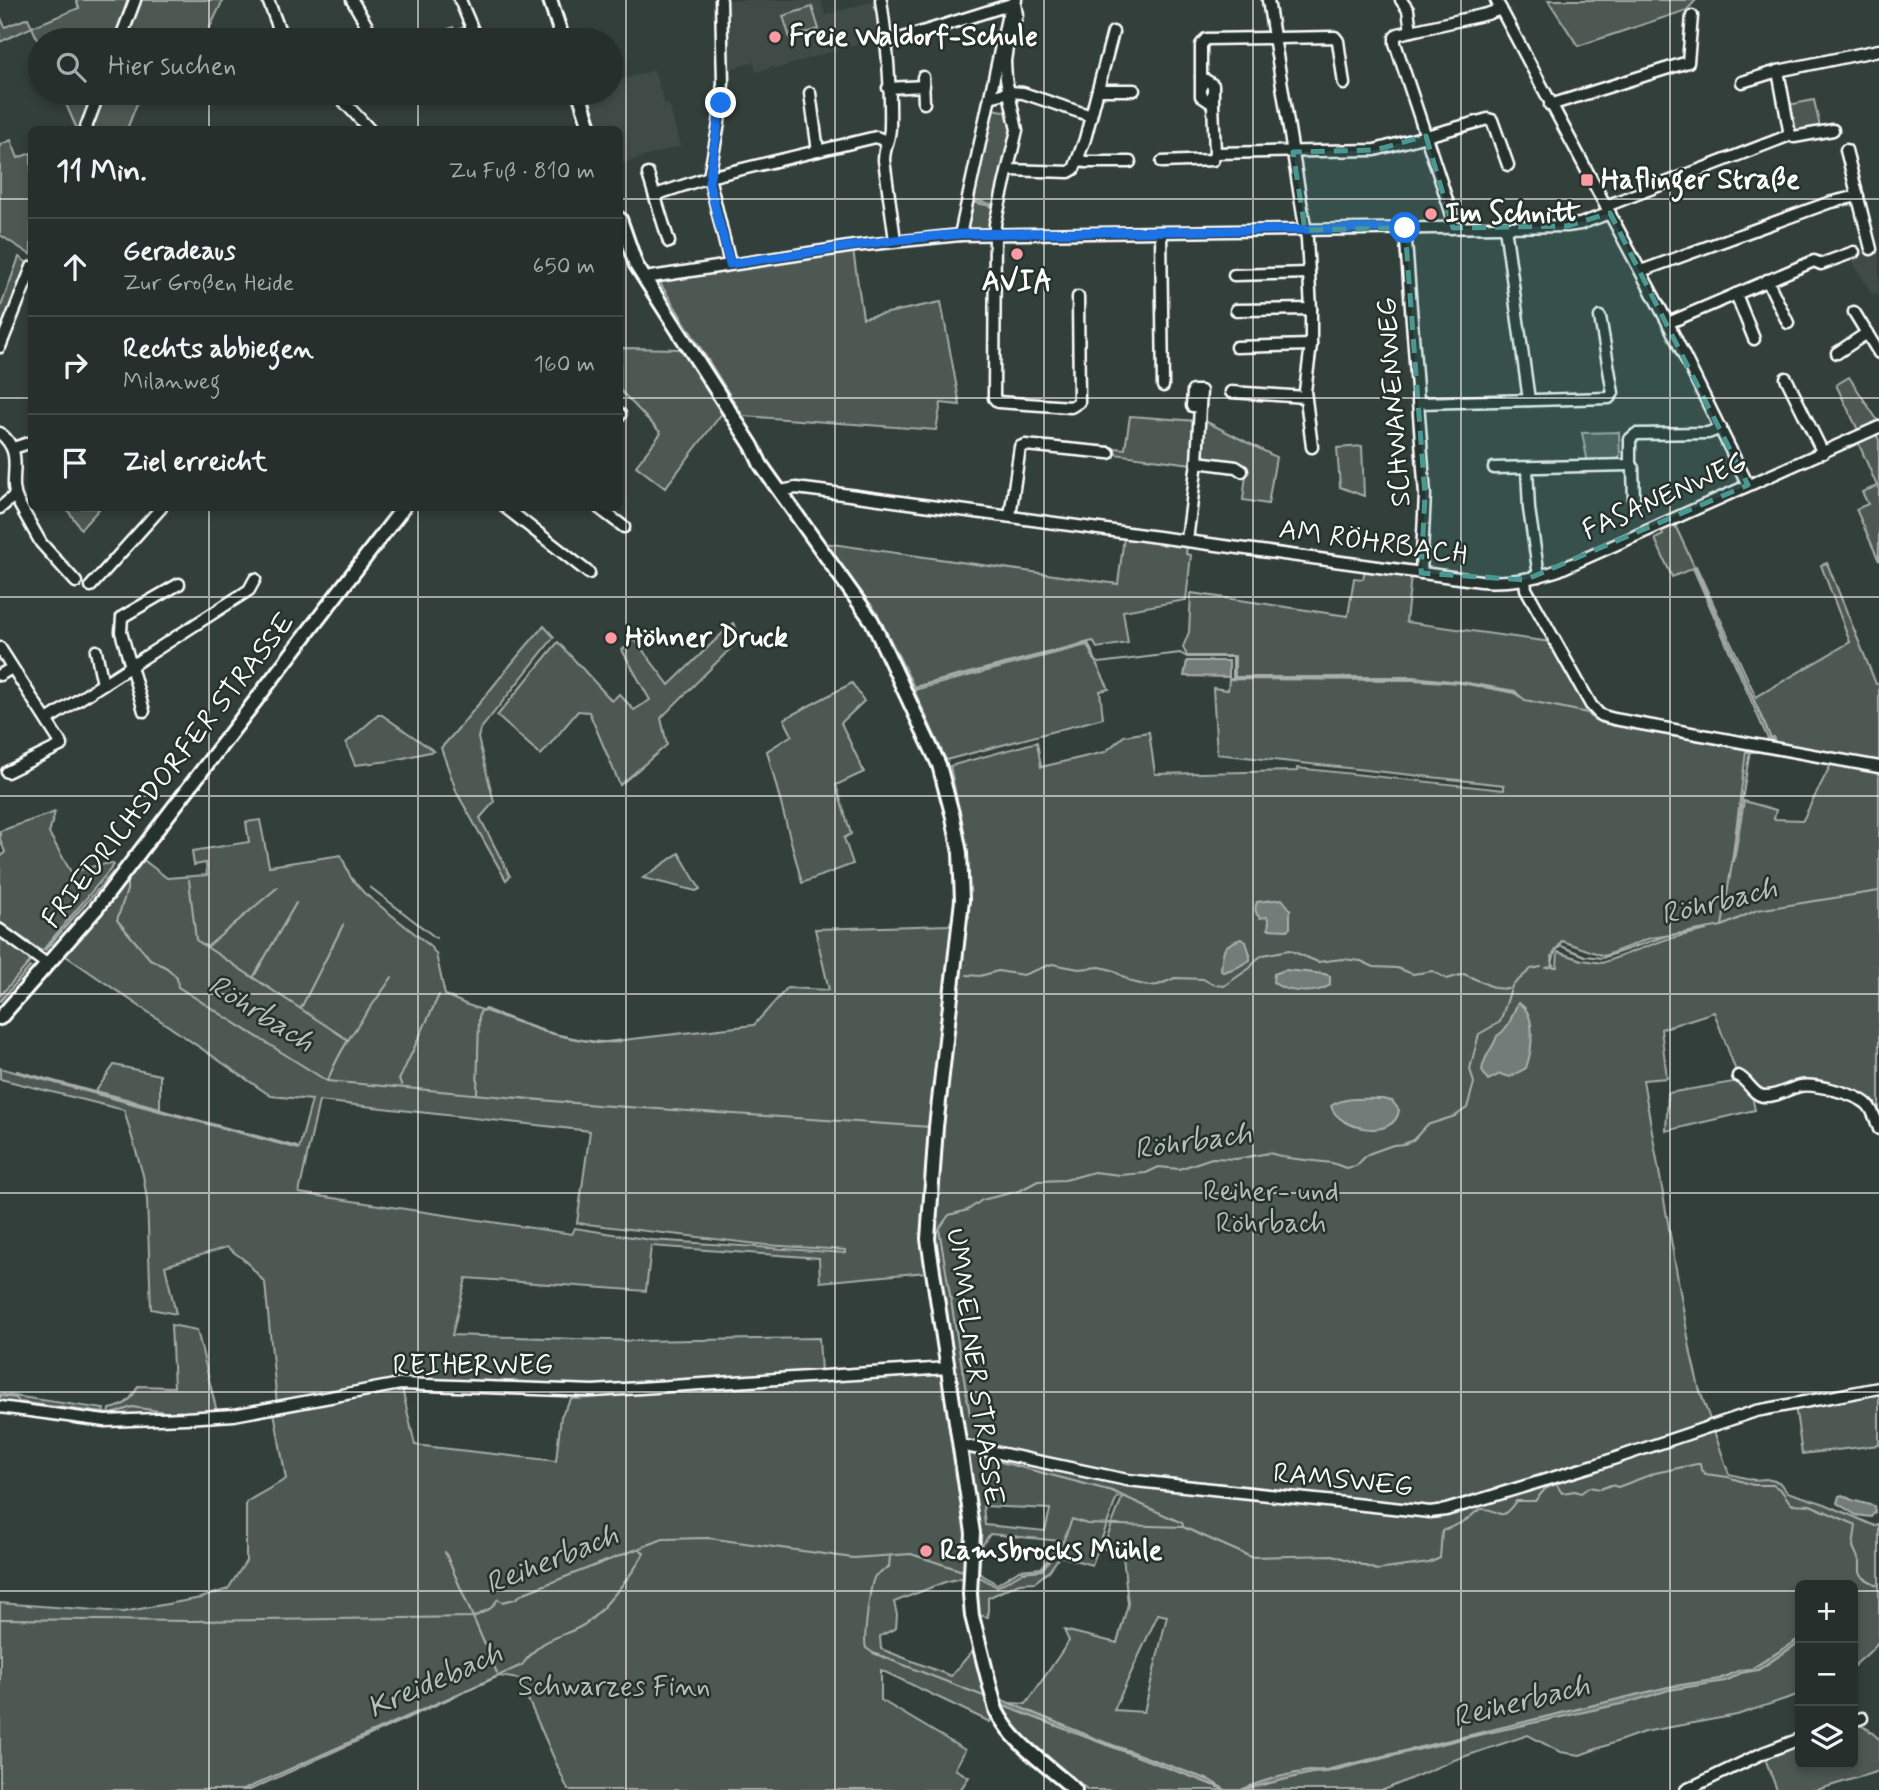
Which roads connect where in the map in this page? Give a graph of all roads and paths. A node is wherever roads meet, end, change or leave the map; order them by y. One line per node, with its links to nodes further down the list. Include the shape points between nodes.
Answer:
1 (135, 0): 13 (street)
2 (268, 0): 14 (street)
3 (352, 0): 15 (street)
4 (460, 0): 16 (street)
5 (550, 0): 17 (main road)
6 (721, 0): 55 (street, via 723,83)
7 (881, 0): 21 (street)
8 (1268, 0): 20 (street)
9 (1401, 0): 18 (street, via 1408,10)
10 (1015, 1): 21 (street); 29 (street, via 1017,15 1005,61); 31 (street)
11 (1498, 4): 18 (street, via 1487,14); 36 (street)
12 (1692, 16): 36 (street, via 1688,62)
13 (124, 28)
14 (279, 28)
15 (369, 28)
16 (472, 28)
17 (559, 28)
18 (1411, 31): 43 (street, via 1398,34 1395,43)
19 (1113, 32): 27 (street)
20 (1275, 38): 25 (street, via 1335,37); 47 (street); 48 (street, via 1203,40 1201,96 1213,104)
21 (887, 43): 26 (street)
22 (1879, 50): 23 (street)
23 (1779, 71): 24 (street); 42 (street)
24 (1742, 82)
25 (1344, 84)
26 (888, 88): 32 (street, via 924,82); 44 (street, via 890,130)
27 (1098, 90): 28 (street); 37 (street)
28 (1134, 90)
29 (1009, 92): 31 (street); 37 (street); 53 (street, via 1017,130)
30 (810, 93): 46 (street)
31 (990, 97): 65 (street)
32 (924, 103)
33 (94, 105): 38 (street)
34 (347, 105): 39 (street)
35 (583, 105): 40 (main road)
36 (1550, 105): 58 (street)
37 (1091, 116): 49 (street)
38 (87, 126)
39 (366, 126)
40 (590, 126)
41 (1833, 130): 42 (street)
42 (1790, 135): 58 (street)
43 (1426, 136): 47 (street, via 1375,150); 52 (street, via 1492,120); 61 (street)
44 (886, 141): 46 (street, via 876,137); 67 (street, via 884,160)
45 (1846, 150): 57 (street)
46 (818, 151): 55 (street)
47 (1293, 152): 48 (street); 62 (street)
48 (1215, 153): 51 (street, via 1211,161)
49 (1078, 159): 50 (street); 53 (street, via 1069,172)
50 (1130, 162)
51 (1162, 162)
52 (1508, 165)
53 (1008, 170): 66 (street)
54 (648, 174): 56 (street)
55 (709, 177): 56 (street); 71 (street)
56 (655, 195): 68 (street)
57 (1858, 195): 69 (street); 72 (street)
58 (1608, 210): 59 (street, via 1580,224); 72 (street)
59 (1505, 227): 61 (street); 97 (street)
60 (1405, 228): 61 (street); 62 (street); 98 (street, SCHWANENWEG)
61 (1452, 228)
62 (1305, 230): 64 (street); 73 (street)
63 (623, 231): 76 (main road, UMMELNER STRASSE)
64 (1161, 232): 66 (street); 94 (street)
65 (960, 234): 66 (street); 67 (street)
66 (994, 234): 79 (street, via 994,398 998,402 1071,407 1079,402)
67 (895, 240): 71 (street)
68 (669, 242)
69 (1871, 249)
70 (1854, 252): 77 (street, via 1821,264 1814,261)
71 (730, 264): 76 (street)
72 (1641, 271): 84 (street)
73 (1309, 273): 74 (street); 80 (street)
74 (1234, 275)
75 (28, 277): 89 (street)
76 (646, 280): 114 (main road, UMMELNER STRASSE, via 767,464)
77 (1768, 280): 78 (street); 85 (street)
78 (1735, 294): 84 (street); 87 (street)
79 (1078, 297)
80 (1311, 309): 81 (street); 88 (street)
81 (1236, 310)
82 (1854, 312): 86 (street)
83 (1600, 317): 97 (street, via 1613,393 1609,398)
84 (1668, 323): 101 (street)
85 (1788, 323)
86 (1867, 333): 91 (street); 92 (street)
87 (1754, 339)
88 (1311, 345): 90 (street); 96 (street)
89 (0, 347)
90 (1236, 348)
91 (1838, 353)
92 (1879, 353)
93 (1786, 378): 107 (street)
94 (1163, 386)
95 (1231, 392): 96 (street)
96 (1305, 397): 104 (street)
97 (1529, 400): 98 (street)
98 (1419, 403): 126 (street, SCHWANENWEG, via 1426,495)
99 (1200, 407): 108 (street)
100 (1879, 427): 107 (street, FASANENWEG)
101 (1721, 428): 109 (street, via 1708,433 1636,434 1630,439); 113 (street)
102 (0, 433): 105 (street)
103 (28, 443): 105 (street)
104 (1312, 447)
105 (13, 448): 115 (street)
106 (1109, 453): 122 (street, via 1020,447)
107 (1823, 453): 113 (street, FASANENWEG)
108 (1197, 462): 112 (street); 124 (street)
109 (1630, 465): 111 (street); 116 (street)
110 (1494, 468): 111 (street)
111 (1527, 468): 127 (street)
112 (1242, 471)
113 (1748, 485): 127 (street, FASANENWEG)
114 (778, 488): 122 (street, AM RÖHRBACH); 148 (main road, UMMELNER STRASSE, via 872,621 927,734 955,829 962,879 961,917 928,1216)
115 (15, 496): 117 (street); 130 (street, via 41,543)
116 (1634, 500)
117 (0, 508)
118 (158, 511): 132 (street)
119 (401, 511): 144 (main road, FRIEDRICHSDORFER STRASSE, via 96,909)
120 (510, 511): 125 (street)
121 (603, 511): 123 (street)
122 (1010, 516): 124 (street, AM RÖHRBACH)
123 (624, 527)
124 (1187, 540): 126 (street, AM RÖHRBACH)
125 (589, 573)
126 (1421, 573): 129 (street, AM RÖHRBACH, via 1507,583)
127 (1539, 576): 129 (street, FASANENWEG)
128 (255, 579): 135 (street, via 249,590)
129 (1525, 580): 141 (street, via 1600,715)
130 (76, 582)
131 (178, 583): 135 (street, via 122,617 121,632)
132 (92, 586)
133 (0, 648): 136 (street)
134 (96, 651): 138 (street)
135 (131, 665): 138 (street); 139 (street)
136 (12, 668): 137 (street); 140 (street)
137 (0, 675)
138 (103, 684): 140 (street)
139 (144, 711)
140 (47, 720): 142 (street, via 62,745)
141 (1879, 767)
142 (6, 772)
143 (0, 930): 144 (street)
144 (48, 965): 145 (main road, FRIEDRICHSDORFER STRASSE)
145 (0, 1018)
146 (1738, 1076): 147 (street, via 1761,1096 1802,1086 1851,1094 1870,1106)
147 (1879, 1129)
148 (948, 1368): 150 (street, REIHERWEG, via 593,1391 400,1384 234,1416 106,1421); 151 (main road, UMMELNER STRASSE)
149 (1879, 1388): 151 (street, RAMSWEG, via 1766,1409 1430,1512 1127,1480)
150 (0, 1407)
151 (961, 1445): 153 (main road, UMMELNER STRASSE, via 973,1533 972,1616 996,1710 1007,1729)
152 (1795, 1742): 154 (street)
153 (1075, 1790)
154 (1686, 1790)

